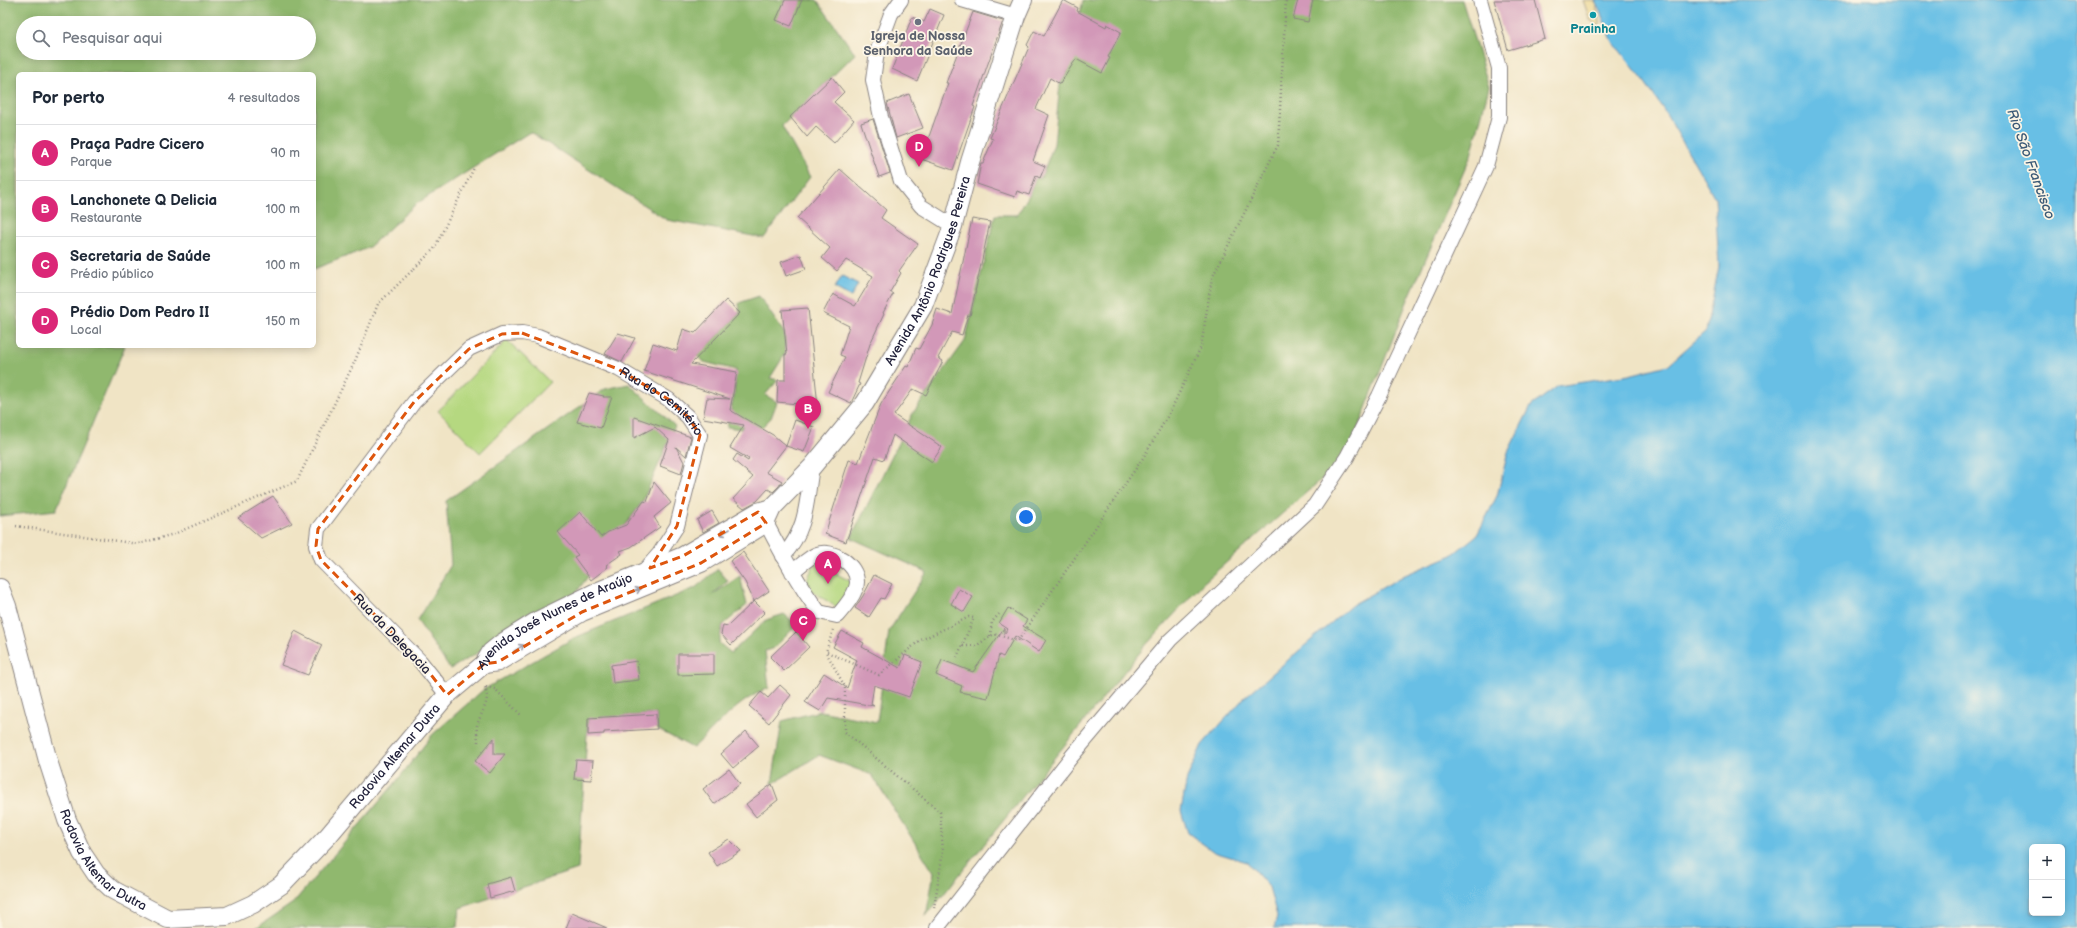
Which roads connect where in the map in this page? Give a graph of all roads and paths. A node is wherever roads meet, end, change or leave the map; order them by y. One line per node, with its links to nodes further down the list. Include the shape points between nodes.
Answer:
1 (892, 0): 7 (street)
2 (901, 0): 7 (street)
3 (962, 0): 6 (street)
4 (1286, 0): 20 (path, via 1278,145 1212,278 1201,347 1170,412 1143,458 1018,641 994,634)
5 (1480, 0): 31 (street, via 1499,68 1499,117 1486,166 1379,396 1347,457 1315,505 1170,640 1072,756)
6 (1019, 8): 9 (street, Avenida Antônio Rodrigues Pereira, via 970,162)
7 (891, 14): 9 (street, via 877,52 874,80 881,117 901,181 921,206)
8 (474, 168): 13 (path, via 434,249 378,304 355,361 297,481 174,534 138,544)
9 (953, 226): 11 (street, Avenida Antônio Rodrigues Pereira, via 923,306 865,404)
10 (522, 333): 15 (street, Rua do Cemitério, via 538,336 618,369 668,399 688,417 700,435 677,526 660,554); 26 (street, Rua da Delegacia, via 502,334 469,350 414,402 318,529 316,546 321,560 420,661)
11 (812, 467): 12 (street, Avenida Antônio Rodrigues Pereira); 14 (street, via 802,528)
12 (765, 514): 14 (street); 15 (street, Avenida José Nunes de Araújo, one-way to 15, via 683,556); 24 (street, Avenida José Nunes de Araújo, one-way to 12, via 498,662 582,612 701,563)
13 (16, 526)
14 (783, 556): 16 (street)
15 (642, 572): 24 (street, Avenida José Nunes de Araújo, via 537,620 491,652)
16 (792, 572): 19 (street, via 819,612); 19 (street, via 817,554 827,552 837,554 852,568 858,581)
17 (0, 588): 30 (street, Rodovia Altemar Dutra, via 48,761 67,820 82,853 96,874 113,890)
18 (999, 614): 20 (path, via 992,622)
19 (837, 616): 22 (path)
20 (990, 637): 21 (path, via 976,646)
21 (963, 646): 22 (path, via 974,618 969,617 918,641 879,675); 23 (path)
22 (826, 652): 29 (path, via 845,687 845,732 940,812 943,851)
23 (957, 658)
24 (480, 667): 25 (path); 26 (street, Rodovia Altemar Dutra)
25 (485, 687): 27 (path, via 495,689); 28 (path, via 487,705 477,727)
26 (447, 695): 30 (street, Rodovia Altemar Dutra, via 328,836 281,885 253,904 226,916)
27 (522, 716)
28 (478, 742)
29 (933, 913)
30 (171, 923)
31 (937, 928)

